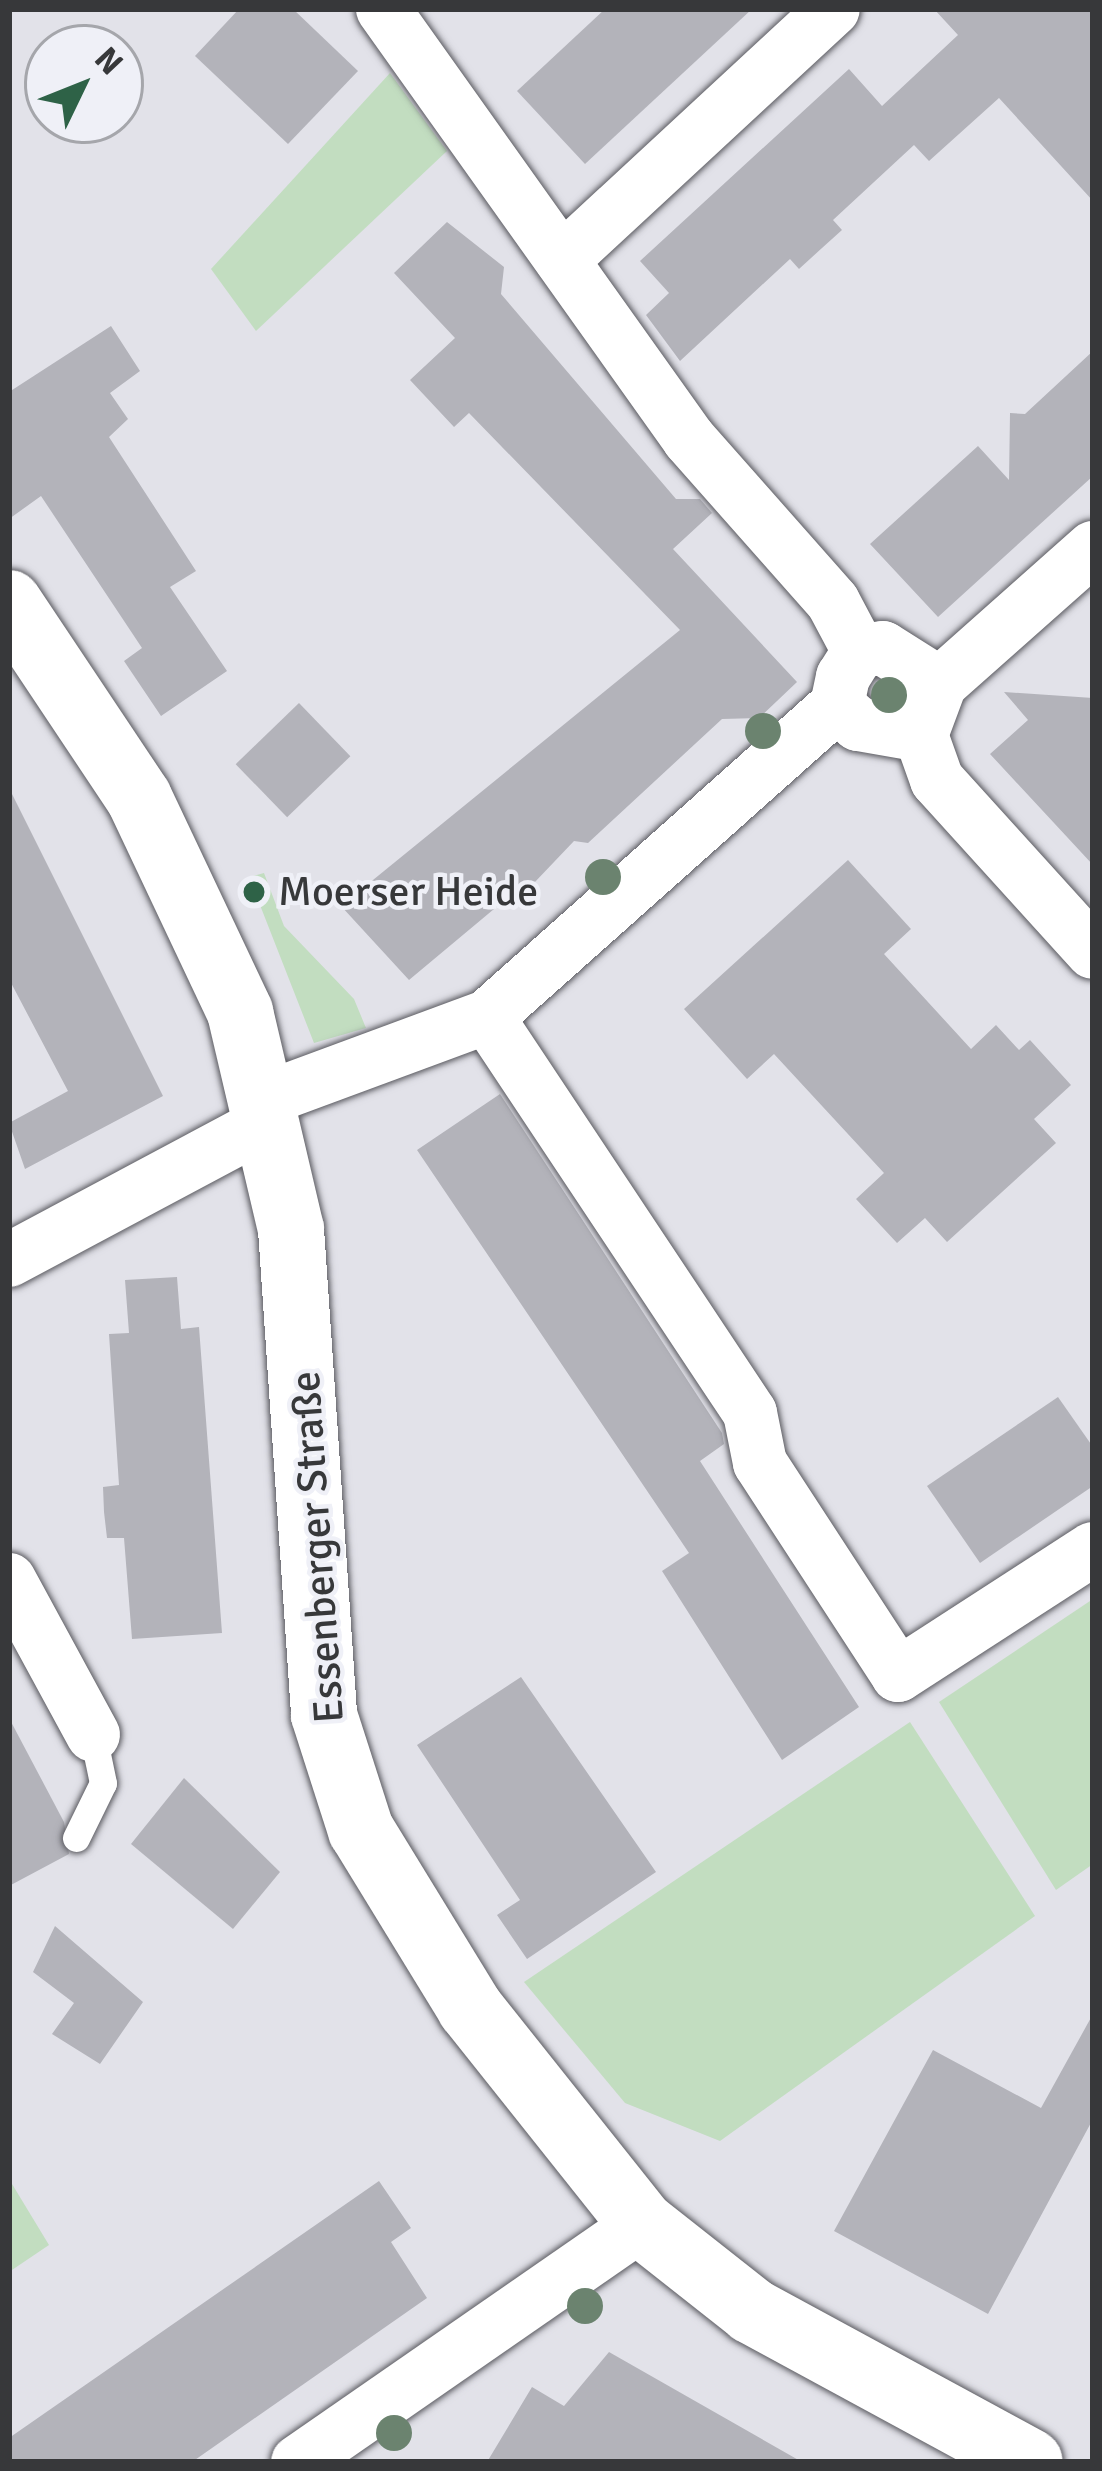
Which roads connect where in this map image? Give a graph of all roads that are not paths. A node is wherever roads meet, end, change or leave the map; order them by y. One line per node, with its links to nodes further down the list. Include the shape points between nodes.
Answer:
1 (383, 9): 3 (street)
2 (833, 9): 3 (street)
3 (562, 260): 6 (street, via 688,439 833,602)
4 (1093, 548): 7 (street)
5 (9, 603): 12 (street, Essenberger Straße, via 206,922)
6 (859, 651): 7 (street, via 883,648); 8 (street)
7 (940, 684): 9 (street)
8 (836, 705): 9 (street, via 886,737); 11 (street)
9 (921, 735): 10 (street, via 937,780)
10 (1093, 952)
11 (487, 1017): 12 (street); 14 (street, via 750,1413 760,1463 898,1675)
12 (267, 1110): 13 (street); 18 (street, Essenberger Straße, via 307,1363 324,1715 338,1774 470,2008)
13 (9, 1260)
14 (1093, 1549)
15 (9, 1580): 16 (street)
16 (93, 1736): 17 (lane, via 103,1783)
17 (76, 1838)
18 (642, 2224): 19 (street); 20 (street, Essenberger Straße, via 752,2311)
19 (298, 2462)
20 (1030, 2462)

